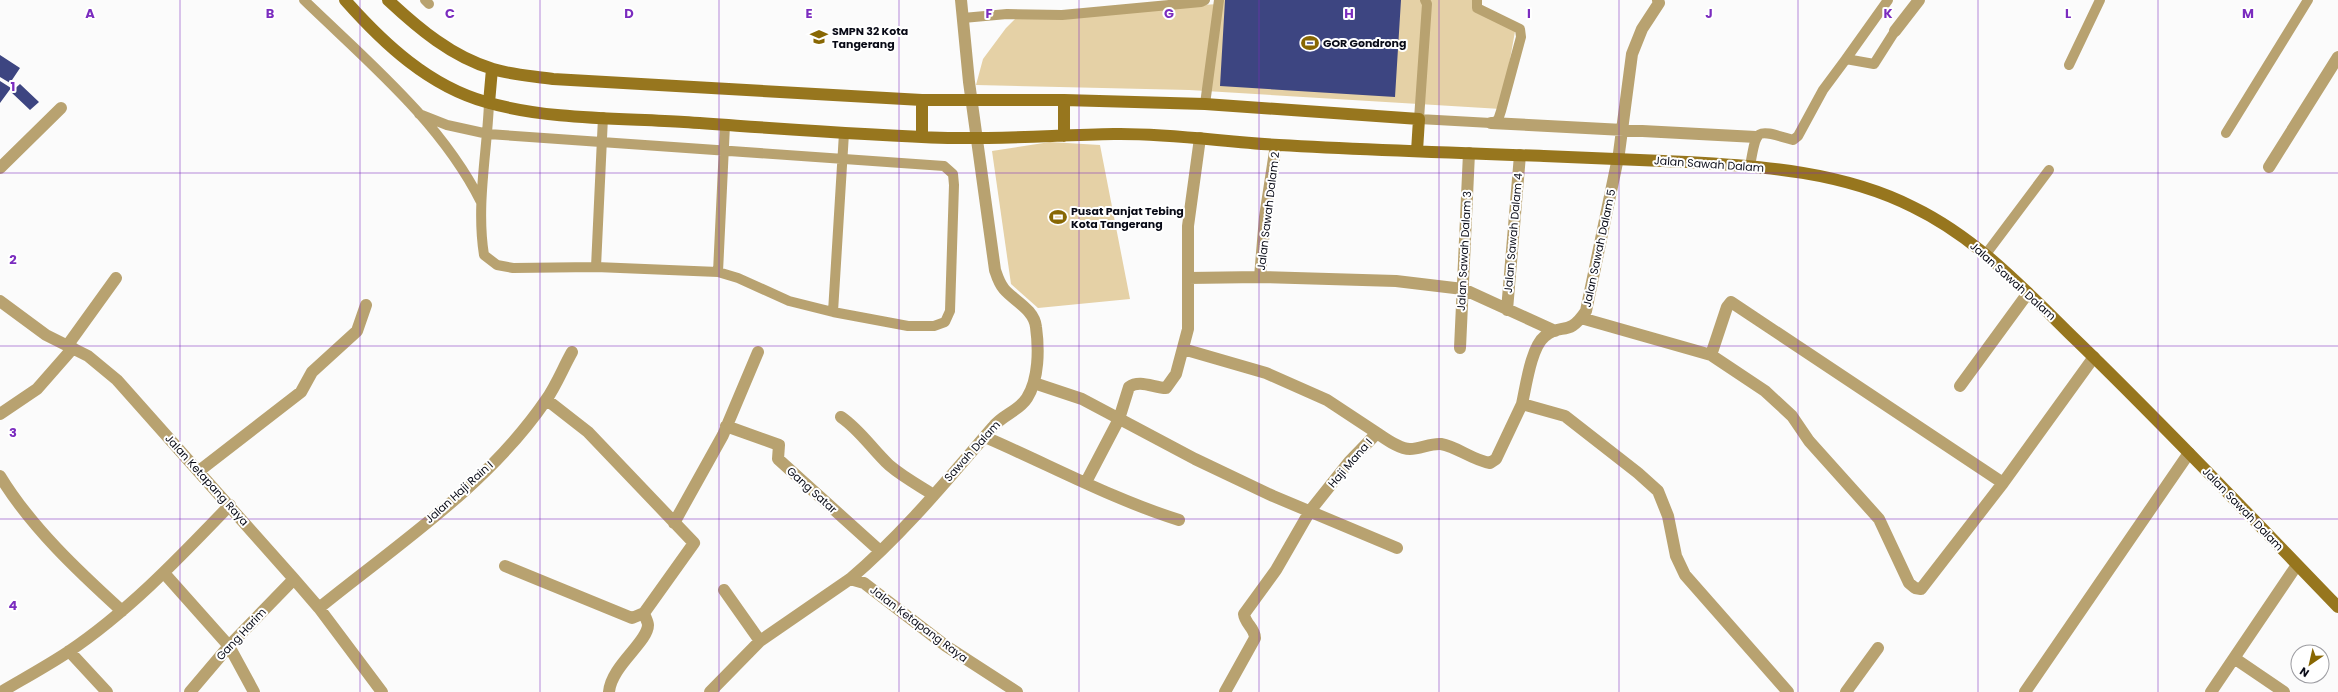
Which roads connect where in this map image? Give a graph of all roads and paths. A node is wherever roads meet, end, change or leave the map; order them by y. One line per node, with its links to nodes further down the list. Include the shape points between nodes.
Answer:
1 (304, 0): 26 (lane)
2 (345, 0): 20 (street, Jalan Sawah Dalam, via 380,37 407,61 433,79 461,94)
3 (388, 0): 19 (street, via 435,39)
4 (961, 0): 14 (street, Sawah Dalam)
5 (1205, 0): 14 (lane, via 1062,14 1007,14)
6 (1219, 0): 23 (lane)
7 (1425, 0): 28 (lane, via 1427,4)
8 (1477, 0): 29 (lane, via 1477,8 1520,29 1521,38 1501,111 1498,120)
9 (1888, 0): 17 (lane)
10 (1919, 0): 15 (street)
11 (2100, 0): 18 (lane)
12 (2308, 0): 33 (lane)
13 (1658, 2): 36 (street, Jalan Sawah Dalam 5, via 1642,29 1632,54)
14 (963, 18): 24 (street, Sawah Dalam)
15 (1895, 31): 17 (lane, via 1874,64)
16 (2338, 57): 49 (street)
17 (1846, 58): 39 (lane, via 1823,90 1798,136 1793,140 1764,132 1758,133)
18 (2069, 65)
19 (492, 74): 20 (street); 22 (street)
20 (489, 99): 27 (street, Jalan Sawah Dalam, via 526,110); 34 (lane)
21 (1064, 100): 23 (street); 24 (street); 37 (street)
22 (922, 103): 24 (street); 32 (street)
23 (1205, 104): 28 (street)
24 (972, 105): 35 (street, Sawah Dalam)
25 (61, 108): 50 (street)
26 (419, 114): 34 (lane, via 447,125); 52 (lane, via 466,173)
27 (603, 117): 30 (street, Jalan Sawah Dalam); 40 (lane)
28 (1419, 119): 29 (lane); 42 (street)
29 (1491, 123): 36 (street)
30 (725, 125): 31 (street, Jalan Sawah Dalam); 43 (lane)
31 (844, 133): 32 (street, Jalan Sawah Dalam); 47 (lane)
32 (922, 133): 35 (street, Jalan Sawah Dalam)
33 (2226, 133)
34 (488, 134): 40 (lane); 52 (lane)
35 (976, 134): 37 (street, Jalan Sawah Dalam); 74 (street, Sawah Dalam, via 994,270 1004,289 1025,307 1036,326)
36 (1621, 134): 39 (street); 46 (street, Jalan Sawah Dalam 5)
37 (1064, 136): 38 (street, Jalan Sawah Dalam, via 1152,135)
38 (1200, 138): 41 (street, Jalan Sawah Dalam); 58 (street, via 1188,226)
39 (1755, 141): 48 (lane)
40 (602, 142): 43 (lane); 54 (lane)
41 (1276, 145): 42 (street, Jalan Sawah Dalam); 56 (street, Jalan Sawah Dalam 2, via 1265,217)
42 (1417, 147): 44 (street, Jalan Sawah Dalam)
43 (724, 150): 47 (lane); 55 (lane)
44 (1469, 153): 45 (street, Jalan Sawah Dalam); 59 (street, Jalan Sawah Dalam 3)
45 (1520, 155): 46 (street, Jalan Sawah Dalam); 63 (street, Jalan Sawah Dalam 4)
46 (1618, 156): 48 (street, Jalan Sawah Dalam); 65 (street, Jalan Sawah Dalam 5, via 1586,311)
47 (842, 158): 64 (lane); 64 (lane, via 931,164 944,166 953,174 950,311 945,322 934,326 908,326)
48 (1751, 161): 53 (street, Jalan Sawah Dalam, via 1876,191 1912,206)
49 (2269, 167)
50 (0, 168)
51 (2049, 170): 53 (lane)
52 (481, 202): 54 (lane, via 484,256 497,265 513,268)
53 (1989, 250): 60 (street, Jalan Sawah Dalam)
54 (596, 267): 55 (lane)
55 (718, 272): 64 (lane, via 738,278 789,301)
56 (1260, 277): 58 (street); 59 (street, via 1396,281)
57 (116, 278): 67 (street)
58 (1188, 278): 69 (street, via 1188,328)
59 (1463, 289): 63 (street); 68 (street, Jalan Sawah Dalam 3)
60 (2028, 293): 73 (street, Jalan Sawah Dalam); 75 (street)
61 (0, 301): 67 (street, Jalan Ketapang Raya, via 26,322)
62 (366, 305): 85 (street, via 357,330 312,372 301,392)
63 (1507, 310): 66 (street)
64 (833, 312)
65 (1581, 318): 66 (street, Jalan Sawah Dalam 5, via 1576,325 1567,330); 72 (street)
66 (1555, 331): 77 (street, Jalan Sawah Dalam 5, via 1544,336 1536,347)
67 (70, 347): 78 (street, via 36,389); 85 (street, Jalan Ketapang Raya, via 92,360 117,380)
68 (1460, 348)
69 (1183, 349): 80 (street, via 1171,385 1161,388 1142,383 1133,384 1129,387); 82 (street, via 1266,373 1327,400)
70 (572, 352): 76 (street, Jalan Haji Rain I)
71 (758, 352): 81 (street)
72 (1711, 355): 88 (street, via 1731,302); 88 (street, via 1765,390 1792,416 1810,441 1879,519 1900,567 1915,588 1921,589)
73 (2094, 357): 84 (street, Jalan Sawah Dalam); 88 (street)
74 (1034, 383): 80 (street, via 1082,399); 83 (street, Sawah Dalam, via 1020,406 1004,417)
75 (1960, 386)
76 (547, 400): 93 (street, via 588,432); 103 (street, Jalan Haji Rain I, via 510,444 461,494)
77 (1522, 404): 82 (street, Haji Mana I, via 1496,459 1490,463 1481,462 1452,447 1439,444 1409,449); 120 (street, via 1566,416 1658,491 1668,516 1676,556 1686,575)
78 (0, 414)
79 (841, 416): 89 (street, via 856,427 865,440 903,477)
80 (1119, 419): 87 (street); 91 (street, via 1195,459)
81 (726, 426): 93 (street); 95 (street, Gang Satar, via 779,445 778,459)
82 (1377, 433): 91 (street, Haji Mana I, via 1349,462)
83 (985, 437): 87 (street); 89 (street, Sawah Dalam)
84 (2189, 453): 96 (street, Jalan Sawah Dalam); 122 (street)
85 (199, 471): 90 (street, Jalan Ketapang Raya)
86 (0, 476): 104 (street, via 15,500 36,524)
87 (1086, 482): 92 (street, via 1140,508)
88 (2003, 483)
89 (934, 495): 95 (street, Sawah Dalam)
90 (230, 505): 98 (street); 99 (street, Jalan Ketapang Raya)
91 (1310, 511): 94 (street); 119 (street, Haji Mana I, via 1276,570 1244,614 1245,620 1255,633 1255,638)
92 (1179, 520)
93 (674, 523): 105 (street, via 694,543)
94 (1397, 548)
95 (880, 551): 100 (street, Sawah Dalam)
96 (2297, 565): 102 (street, Jalan Sawah Dalam); 110 (street)
97 (505, 566): 105 (street, via 632,618)
98 (164, 573): 104 (street); 107 (street)
99 (294, 579): 103 (street, Jalan Ketapang Raya); 107 (street, Gang Harim)
100 (850, 579): 106 (street); 118 (street, Jalan Ketapang Raya, via 864,583 946,646)
101 (724, 590): 106 (street)
102 (2338, 607)
103 (319, 608): 115 (street, Jalan Ketapang Raya)
104 (122, 610): 109 (street)
105 (644, 613): 116 (street, via 648,625 645,633 617,670 610,683)
106 (760, 640): 117 (street)
107 (229, 646): 111 (street, Gang Harim); 114 (street)
108 (1878, 648): 121 (street)
109 (69, 651): 112 (street); 113 (street)
110 (2234, 658): 123 (street); 124 (street)
111 (198, 689)
112 (1, 692)
113 (107, 692)
114 (254, 692)
115 (382, 692)
116 (609, 692)
117 (710, 692)
118 (1017, 692)
119 (1225, 692)
120 (1788, 692)
121 (1846, 692)
122 (2025, 692)
123 (2211, 692)
124 (2284, 692)

